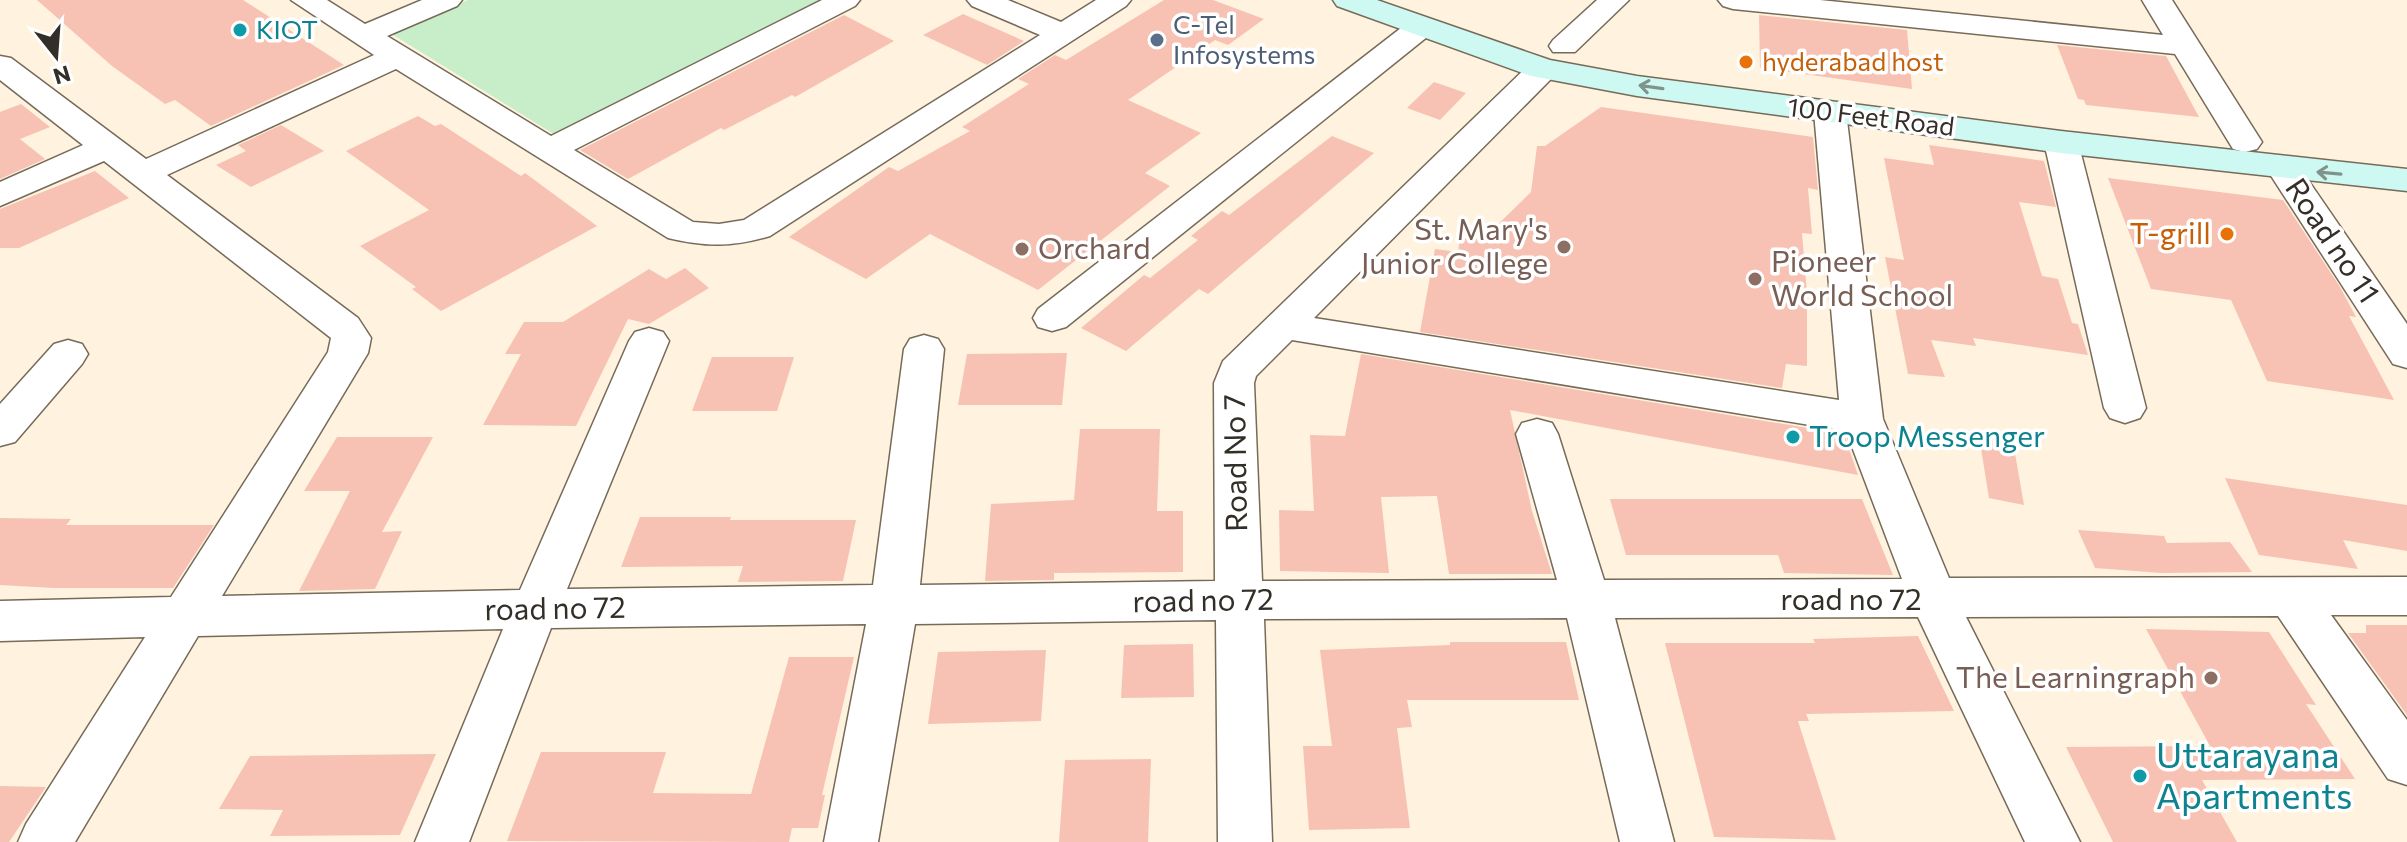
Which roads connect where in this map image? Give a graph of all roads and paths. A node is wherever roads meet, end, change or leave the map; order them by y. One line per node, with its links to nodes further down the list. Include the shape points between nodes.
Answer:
1 (306, 0): 12 (street)
2 (447, 0): 12 (street)
3 (845, 0): 21 (street)
4 (982, 0): 11 (street)
5 (1116, 0): 11 (street)
6 (1348, 0): 10 (main road, 100 Feet Road)
7 (1614, 0): 15 (street, Road No 7)
8 (1733, 0): 13 (street)
9 (2157, 0): 13 (street)
10 (1418, 14): 15 (main road, 100 Feet Road); 27 (street)
11 (1062, 33): 21 (street, via 757,228 730,237 681,230)
12 (364, 35): 14 (street)
13 (2185, 46): 19 (street)
14 (396, 57): 21 (street); 24 (street)
15 (1553, 57): 17 (main road, 100 Feet Road, one-way to 15); 19 (main road, 100 Feet Road); 28 (street, Road No 7)
16 (0, 65): 20 (street)
17 (1830, 112): 18 (main road, 100 Feet Road); 34 (street)
18 (2061, 142): 23 (main road, 100 Feet Road); 33 (street)
19 (2245, 142): 22 (main road, 100 Feet Road)
20 (104, 148): 24 (street); 26 (street)
21 (548, 150)
22 (2407, 154)
23 (2283, 168): 25 (main road, 100 Feet Road, one-way to 23); 32 (street, Road no 11)
24 (141, 174): 44 (street, via 344,327 351,338 348,353)
25 (2407, 180)
26 (0, 195)
27 (1052, 318)
28 (1285, 326): 34 (street); 39 (street, Road No 7, via 1247,359 1234,383)
29 (649, 341): 43 (street)
30 (924, 349): 42 (street)
31 (68, 354): 35 (street)
32 (2407, 354)
33 (2125, 408)
34 (1862, 419): 41 (street)
35 (0, 431)
36 (1537, 434): 40 (street)
37 (2290, 595): 38 (street, road no 72); 41 (street, road no 72); 46 (street)
38 (2407, 596)
39 (1238, 600): 40 (street, road no 72); 42 (street, road no 72); 50 (street, Road No 7)
40 (1587, 600): 41 (street, road no 72); 51 (street)
41 (1934, 600): 52 (street)
42 (894, 605): 43 (street, road no 72); 49 (street)
43 (535, 609): 44 (street, road no 72); 48 (street)
44 (184, 619): 45 (street, road no 72); 47 (street)
45 (0, 621)
46 (2407, 762)
47 (45, 842)
48 (442, 842)
49 (851, 842)
50 (1245, 842)
51 (1647, 842)
52 (2053, 842)

